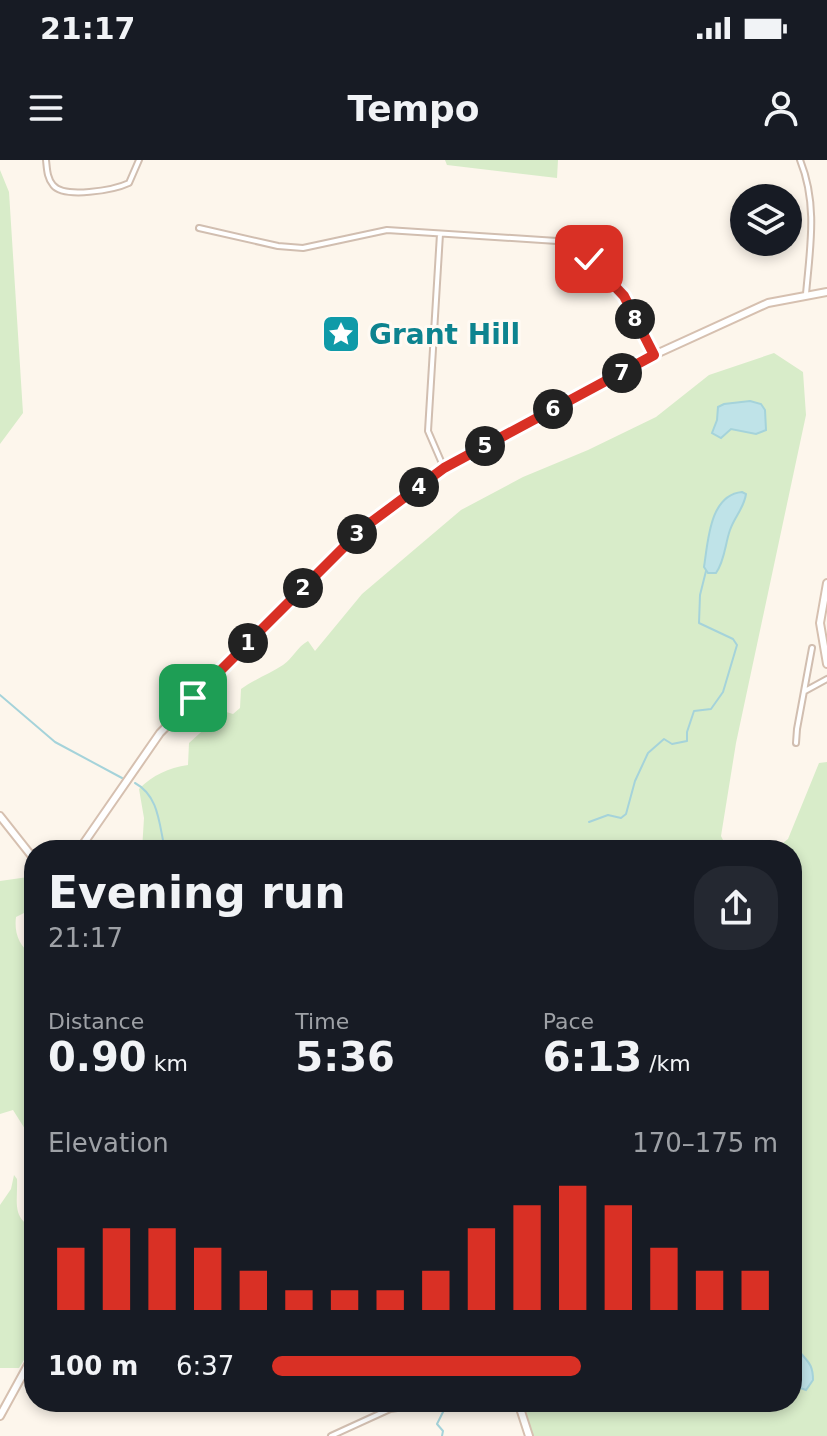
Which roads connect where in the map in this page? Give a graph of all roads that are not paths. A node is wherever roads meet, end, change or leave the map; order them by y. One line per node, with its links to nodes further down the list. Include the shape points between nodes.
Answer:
1 (46, 160): 2 (street, via 50,182 63,193 121,187 129,183)
2 (139, 160)
3 (800, 160): 7 (street, via 812,213)
4 (199, 228): 5 (street, via 303,248 387,230)
5 (440, 234): 8 (street, via 557,241 589,259 624,296); 9 (street, via 428,431)
6 (827, 292): 7 (street)
7 (806, 294): 8 (street, via 768,303)
8 (654, 355): 9 (street)
9 (444, 468): 17 (street, via 362,529 185,706 160,733)
10 (827, 583): 12 (street, via 820,623)
11 (812, 648): 14 (street)
12 (827, 664)
13 (827, 679): 14 (street)
14 (805, 691): 15 (street)
15 (796, 743)
16 (0, 816): 18 (street)
17 (86, 840)
18 (24, 846)
19 (24, 1372): 22 (street)
20 (383, 1412): 23 (street)
21 (521, 1412): 24 (street)
22 (0, 1416)
23 (331, 1436)
24 (529, 1436)

